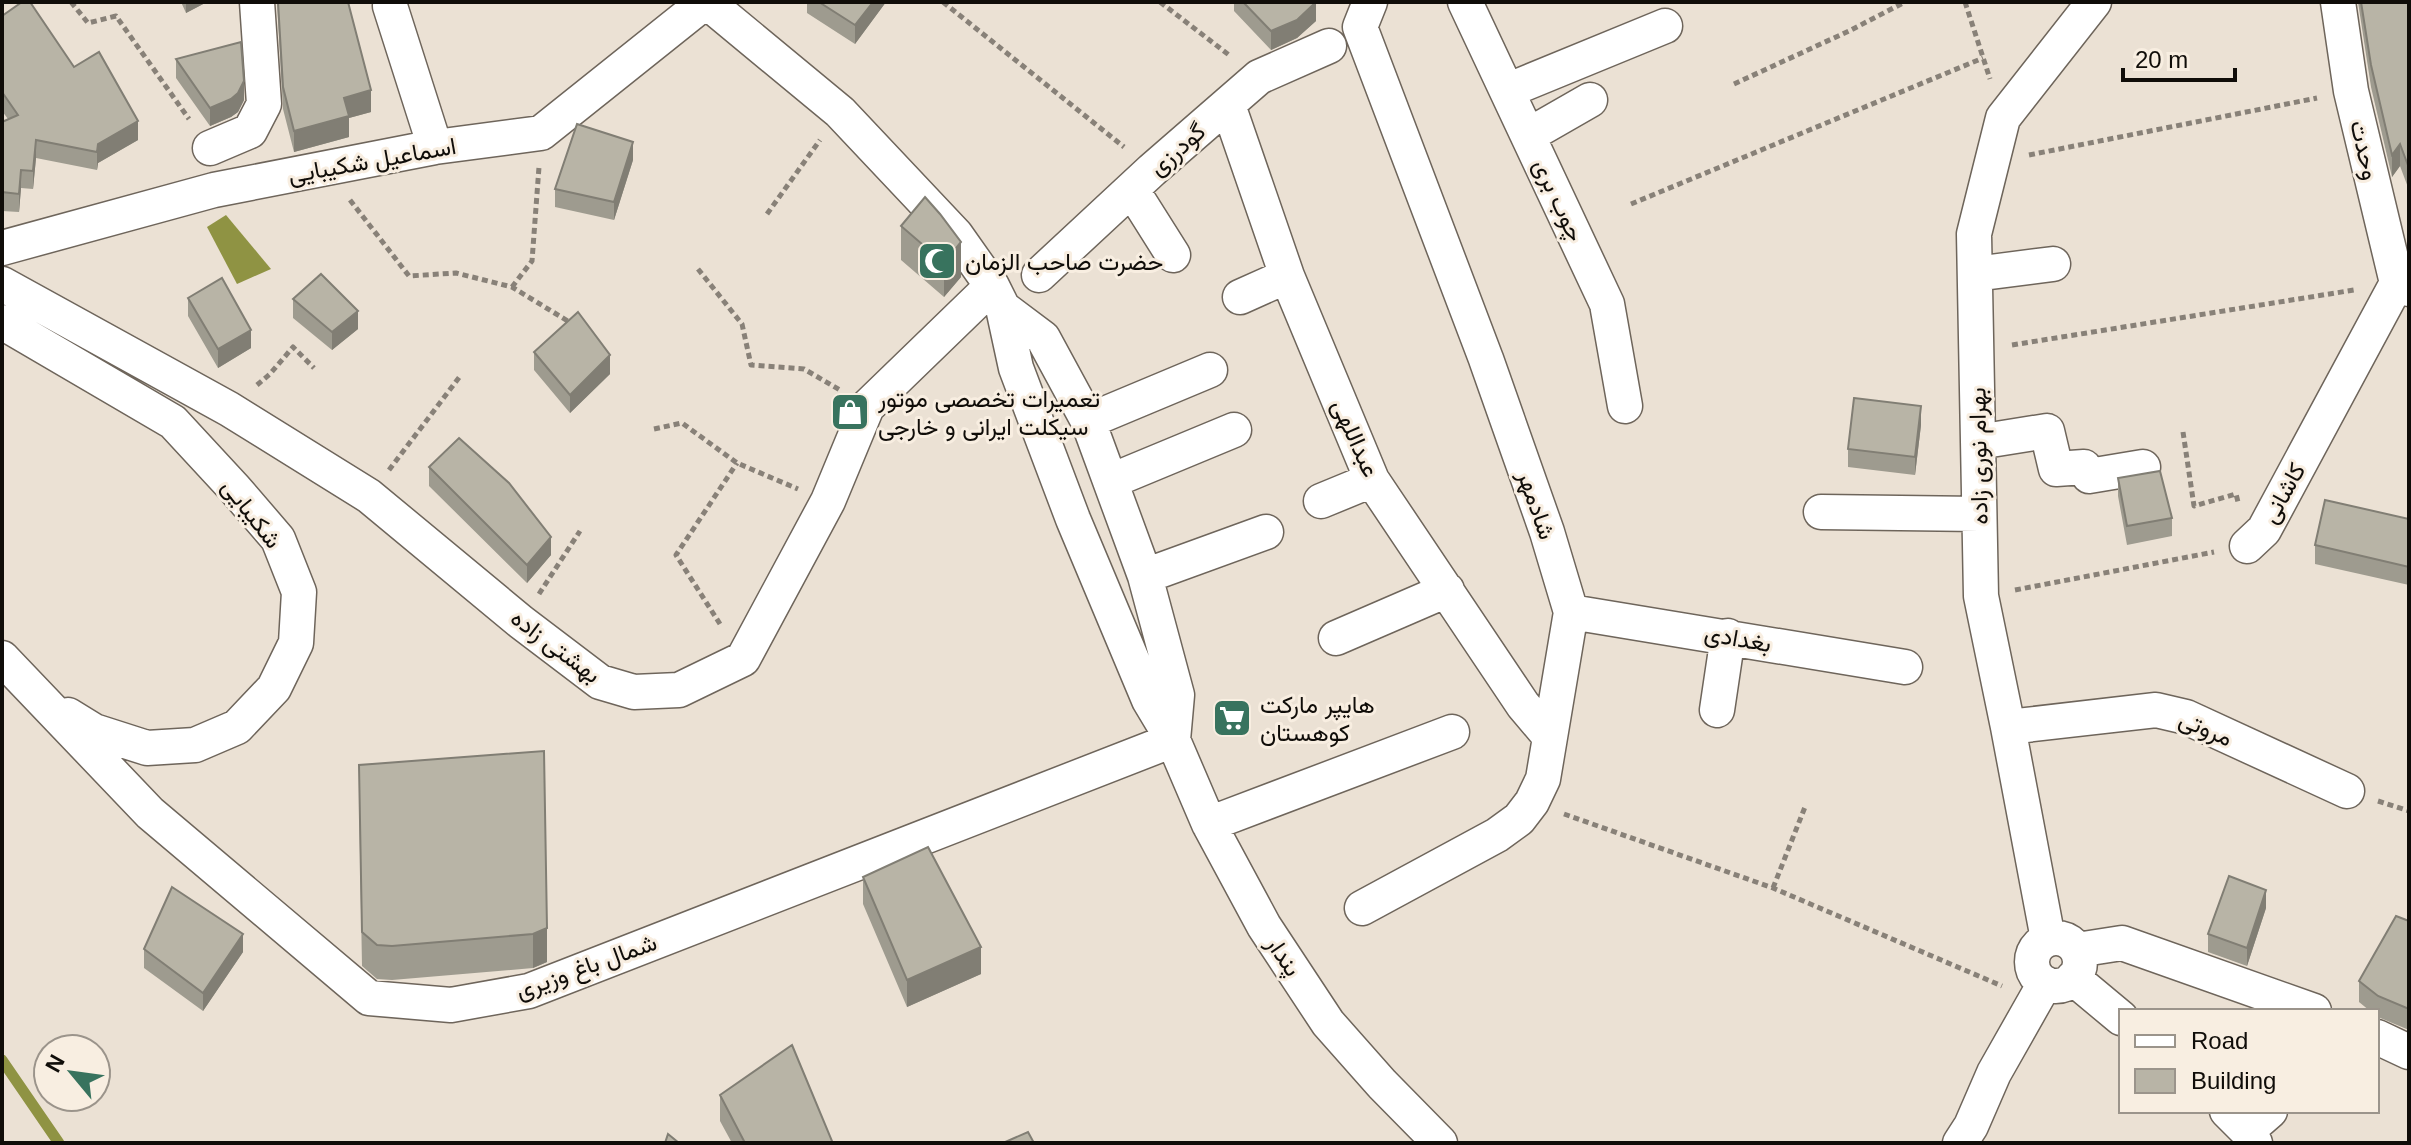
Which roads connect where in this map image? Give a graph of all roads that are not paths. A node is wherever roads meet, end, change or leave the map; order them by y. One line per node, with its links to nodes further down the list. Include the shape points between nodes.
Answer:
1 (257, 2): 16 (street, via 264,104 250,131 206,142)
2 (706, 2): 14 (street, اسماعیل شکیبایی, via 541,133); 25 (street, via 840,112 956,235)
3 (1465, 2): 10 (street, چوب بری)
4 (2094, 2): 20 (street, بهرام نوری زاده, via 2003,118 1974,234)
5 (2338, 2): 24 (street, وحدت, via 2351,91)
6 (390, 6): 14 (street)
7 (1365, 14): 43 (street, شادمهر)
8 (1665, 26): 10 (street)
9 (1329, 46): 12 (street, گودرزی, via 1259,77)
10 (1509, 90): 13 (street, چوب بری)
11 (1590, 100): 13 (street)
12 (1228, 105): 15 (street, گودرزی); 22 (street, عبداللهی)
13 (1529, 135): 29 (street, چوب بری, via 1607,304)
14 (435, 147): 16 (street, اسماعیل شکیبایی)
15 (1142, 180): 18 (street); 21 (street, گودرزی)
16 (221, 189): 17 (street, اسماعیل شکیبایی)
17 (2, 248)
18 (1173, 255)
19 (2053, 264): 20 (street)
20 (1975, 274): 32 (street, بهرام نوری زاده)
21 (1039, 275)
22 (1287, 276): 26 (street); 34 (street, عبداللهی)
23 (2, 284): 25 (street, بهشتی زاده, via 229,409 369,496 600,682 634,692 679,690 743,659 828,501 867,407)
24 (2403, 286): 40 (street, کاشانی, via 2264,530)
25 (998, 297): 30 (street, via 1043,338); 53 (street, پندار, via 1016,368 1073,519 1149,700)
26 (1240, 297)
27 (2, 322): 48 (street, شکیبایی, via 173,422 278,539 299,592 296,643 274,688 237,727 195,745 147,748 94,731)
28 (1210, 370): 30 (street)
29 (1625, 406)
30 (1088, 421): 35 (street)
31 (1234, 430): 35 (street)
32 (1978, 442): 33 (street, via 2047,431 2056,469 2084,467 2089,476); 38 (street, بهرام نوری زاده)
33 (2143, 467)
34 (1372, 480): 36 (street); 42 (street, عبداللهی)
35 (1111, 481): 41 (street)
36 (1321, 501)
37 (1821, 512): 38 (street)
38 (1979, 514): 50 (street, بهرام نوری زاده, via 1981,596)
39 (1266, 532): 41 (street)
40 (2247, 546)
41 (1145, 576): 53 (street, via 1177,695)
42 (1447, 590): 45 (street); 52 (street, عبداللهی)
43 (1571, 612): 44 (street, بغدادی); 52 (street, شادمهر)
44 (1728, 636): 47 (street, بغدادی); 49 (street)
45 (1336, 638)
46 (2, 658): 48 (street, شمال باغ وزیری)
47 (1905, 667)
48 (40, 698): 53 (street, شمال باغ وزیری, via 150,813 369,998 451,1005 529,991)
49 (1717, 710)
50 (2008, 727): 54 (street, مروتی, via 2156,710 2186,717); 57 (street, بهرام نوری زاده)
51 (1452, 732): 55 (street)
52 (1550, 737): 56 (street, شادمهر, via 1543,779 1519,819)
53 (1173, 740): 55 (street, پندار)
54 (2347, 791)
55 (1209, 824): 62 (street, پندار, via 1264,926 1328,1023)
56 (1362, 908)
57 (2056, 970): 58 (street, via 2122,943); 59 (street); 65 (street, via 1994,1073)
58 (2308, 1009)
59 (2119, 1017)
60 (2379, 1038): 61 (street)
61 (2409, 1052)
62 (1405, 1107): 63 (street); 64 (street, پندار)
63 (1425, 1143)
64 (1440, 1143)
65 (1960, 1143)

